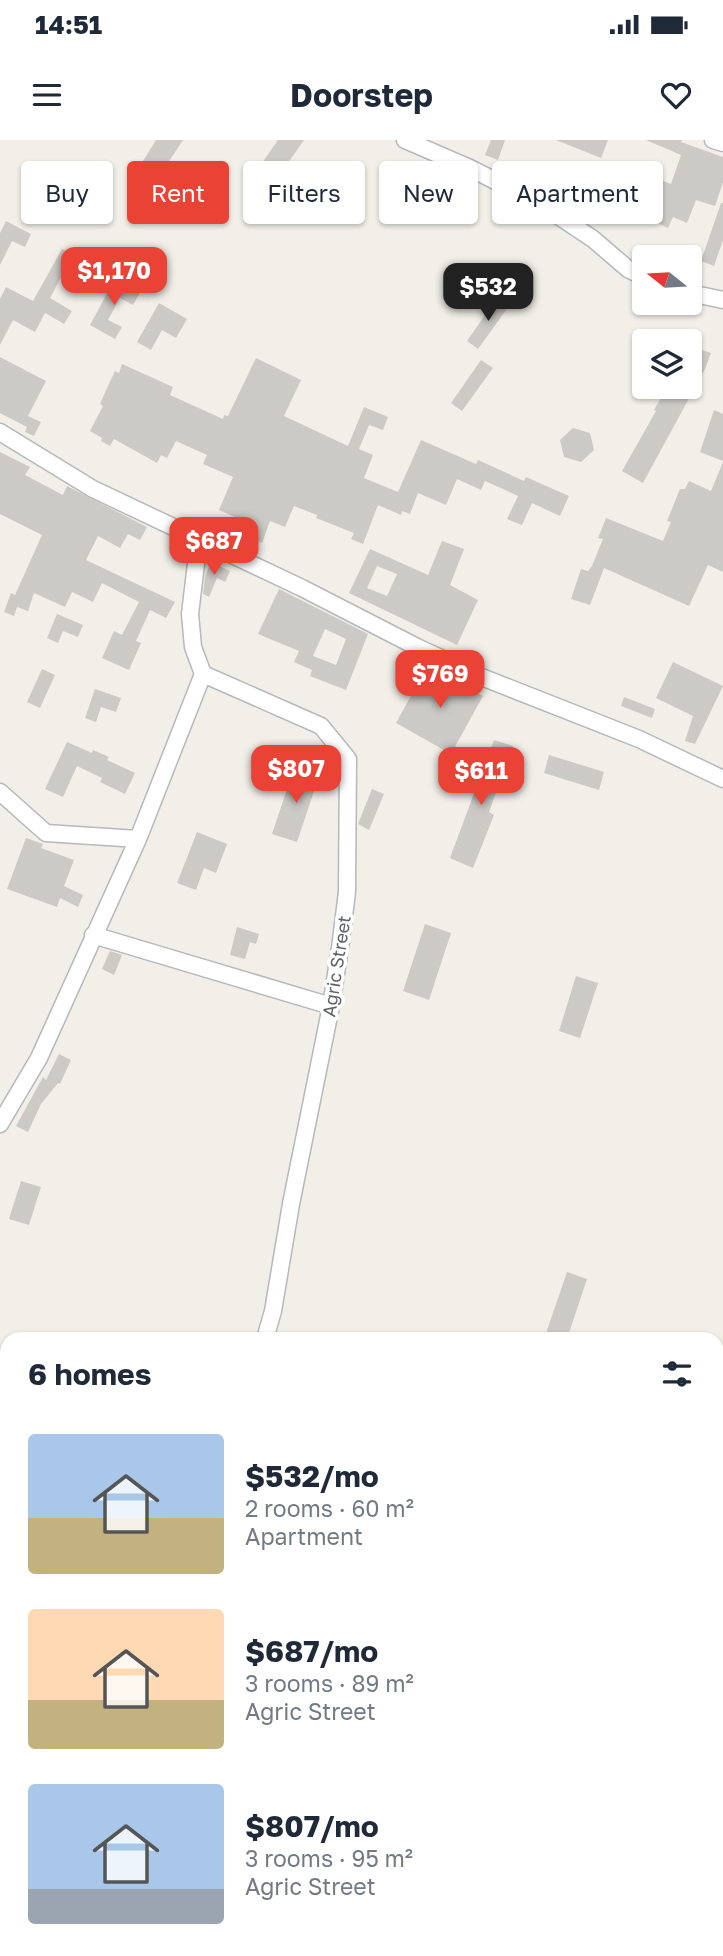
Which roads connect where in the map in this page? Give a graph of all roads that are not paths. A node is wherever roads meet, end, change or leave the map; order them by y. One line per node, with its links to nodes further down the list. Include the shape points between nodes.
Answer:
1 (405, 140): 4 (street, via 542,205)
2 (713, 140): 3 (street)
3 (723, 143)
4 (632, 271)
5 (702, 296): 6 (street)
6 (723, 300)
7 (0, 432): 8 (street, via 93,489)
8 (199, 539): 9 (street, via 190,614 193,647); 10 (street, via 484,678 639,739)
9 (203, 674): 12 (street); 14 (street, Agric Street, via 321,726 348,759 347,892)
10 (723, 779)
11 (0, 792): 12 (street, via 46,833)
12 (138, 839): 13 (street)
13 (93, 935): 14 (street); 15 (street, via 39,1058)
14 (331, 1006): 16 (street, Agric Street)
15 (0, 1124)
16 (267, 1332)

